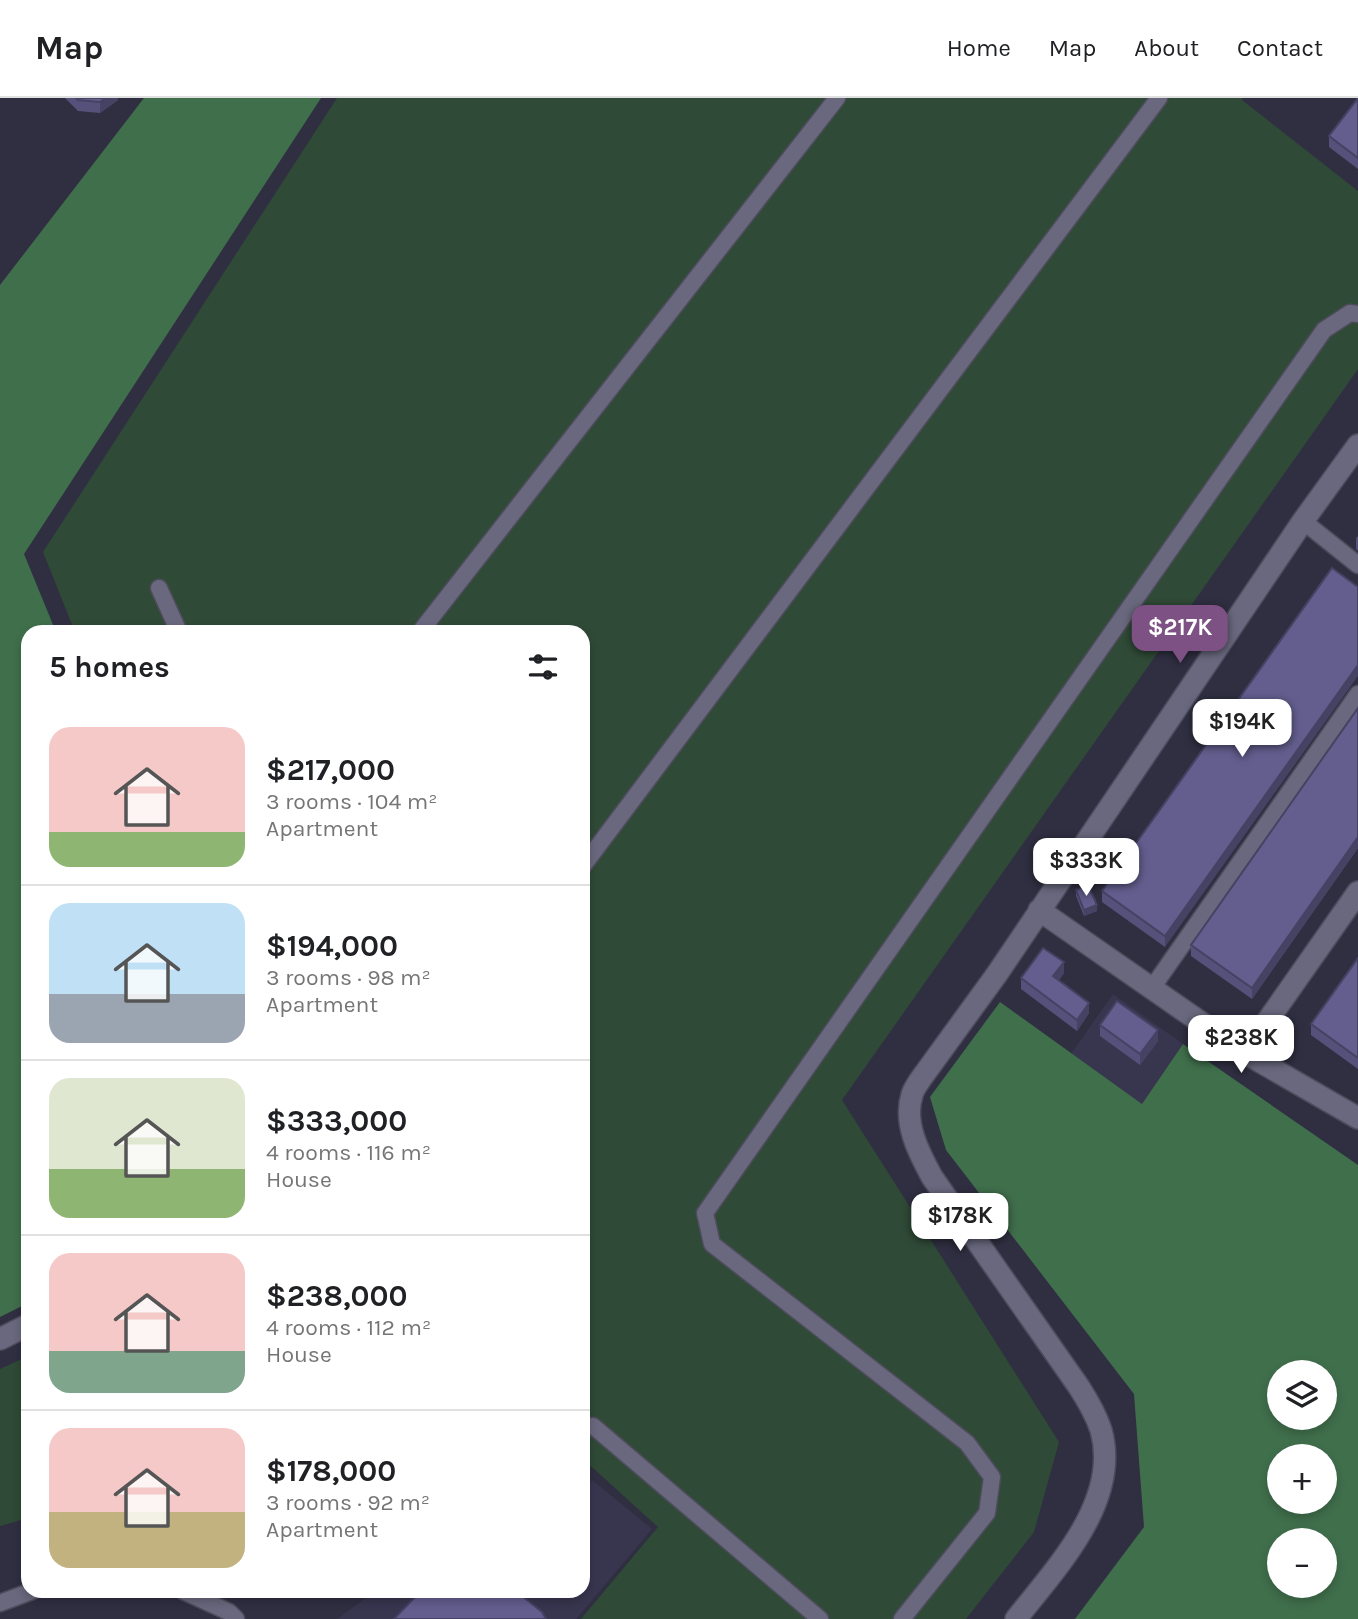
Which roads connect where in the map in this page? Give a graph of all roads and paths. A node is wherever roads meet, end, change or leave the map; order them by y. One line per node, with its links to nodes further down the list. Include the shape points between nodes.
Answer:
1 (838, 98): 9 (lane)
2 (1159, 98): 11 (lane)
3 (1358, 314): 25 (lane, via 1350,313 1324,330 705,1213 712,1244 967,1443 992,1477 988,1513)
4 (1358, 446): 5 (street)
5 (1303, 521): 6 (lane); 13 (street)
6 (1358, 565)
7 (159, 588): 8 (lane)
8 (176, 625)
9 (425, 625)
10 (1358, 694): 14 (lane)
11 (590, 857)
12 (1358, 892): 15 (street)
13 (1040, 910): 14 (street); 26 (street, via 920,1080 909,1111 917,1145 932,1177 1079,1387 1101,1431 1102,1482 1090,1517 1070,1551)
14 (1152, 988): 15 (street)
15 (1245, 1053): 16 (street)
16 (1355, 1110)
17 (21, 1328): 18 (street)
18 (0, 1339)
19 (593, 1426): 24 (lane)
20 (21, 1595): 22 (lane)
21 (198, 1598): 23 (lane)
22 (0, 1603)
23 (236, 1619)
24 (820, 1619)
25 (902, 1619)
26 (1016, 1619)

